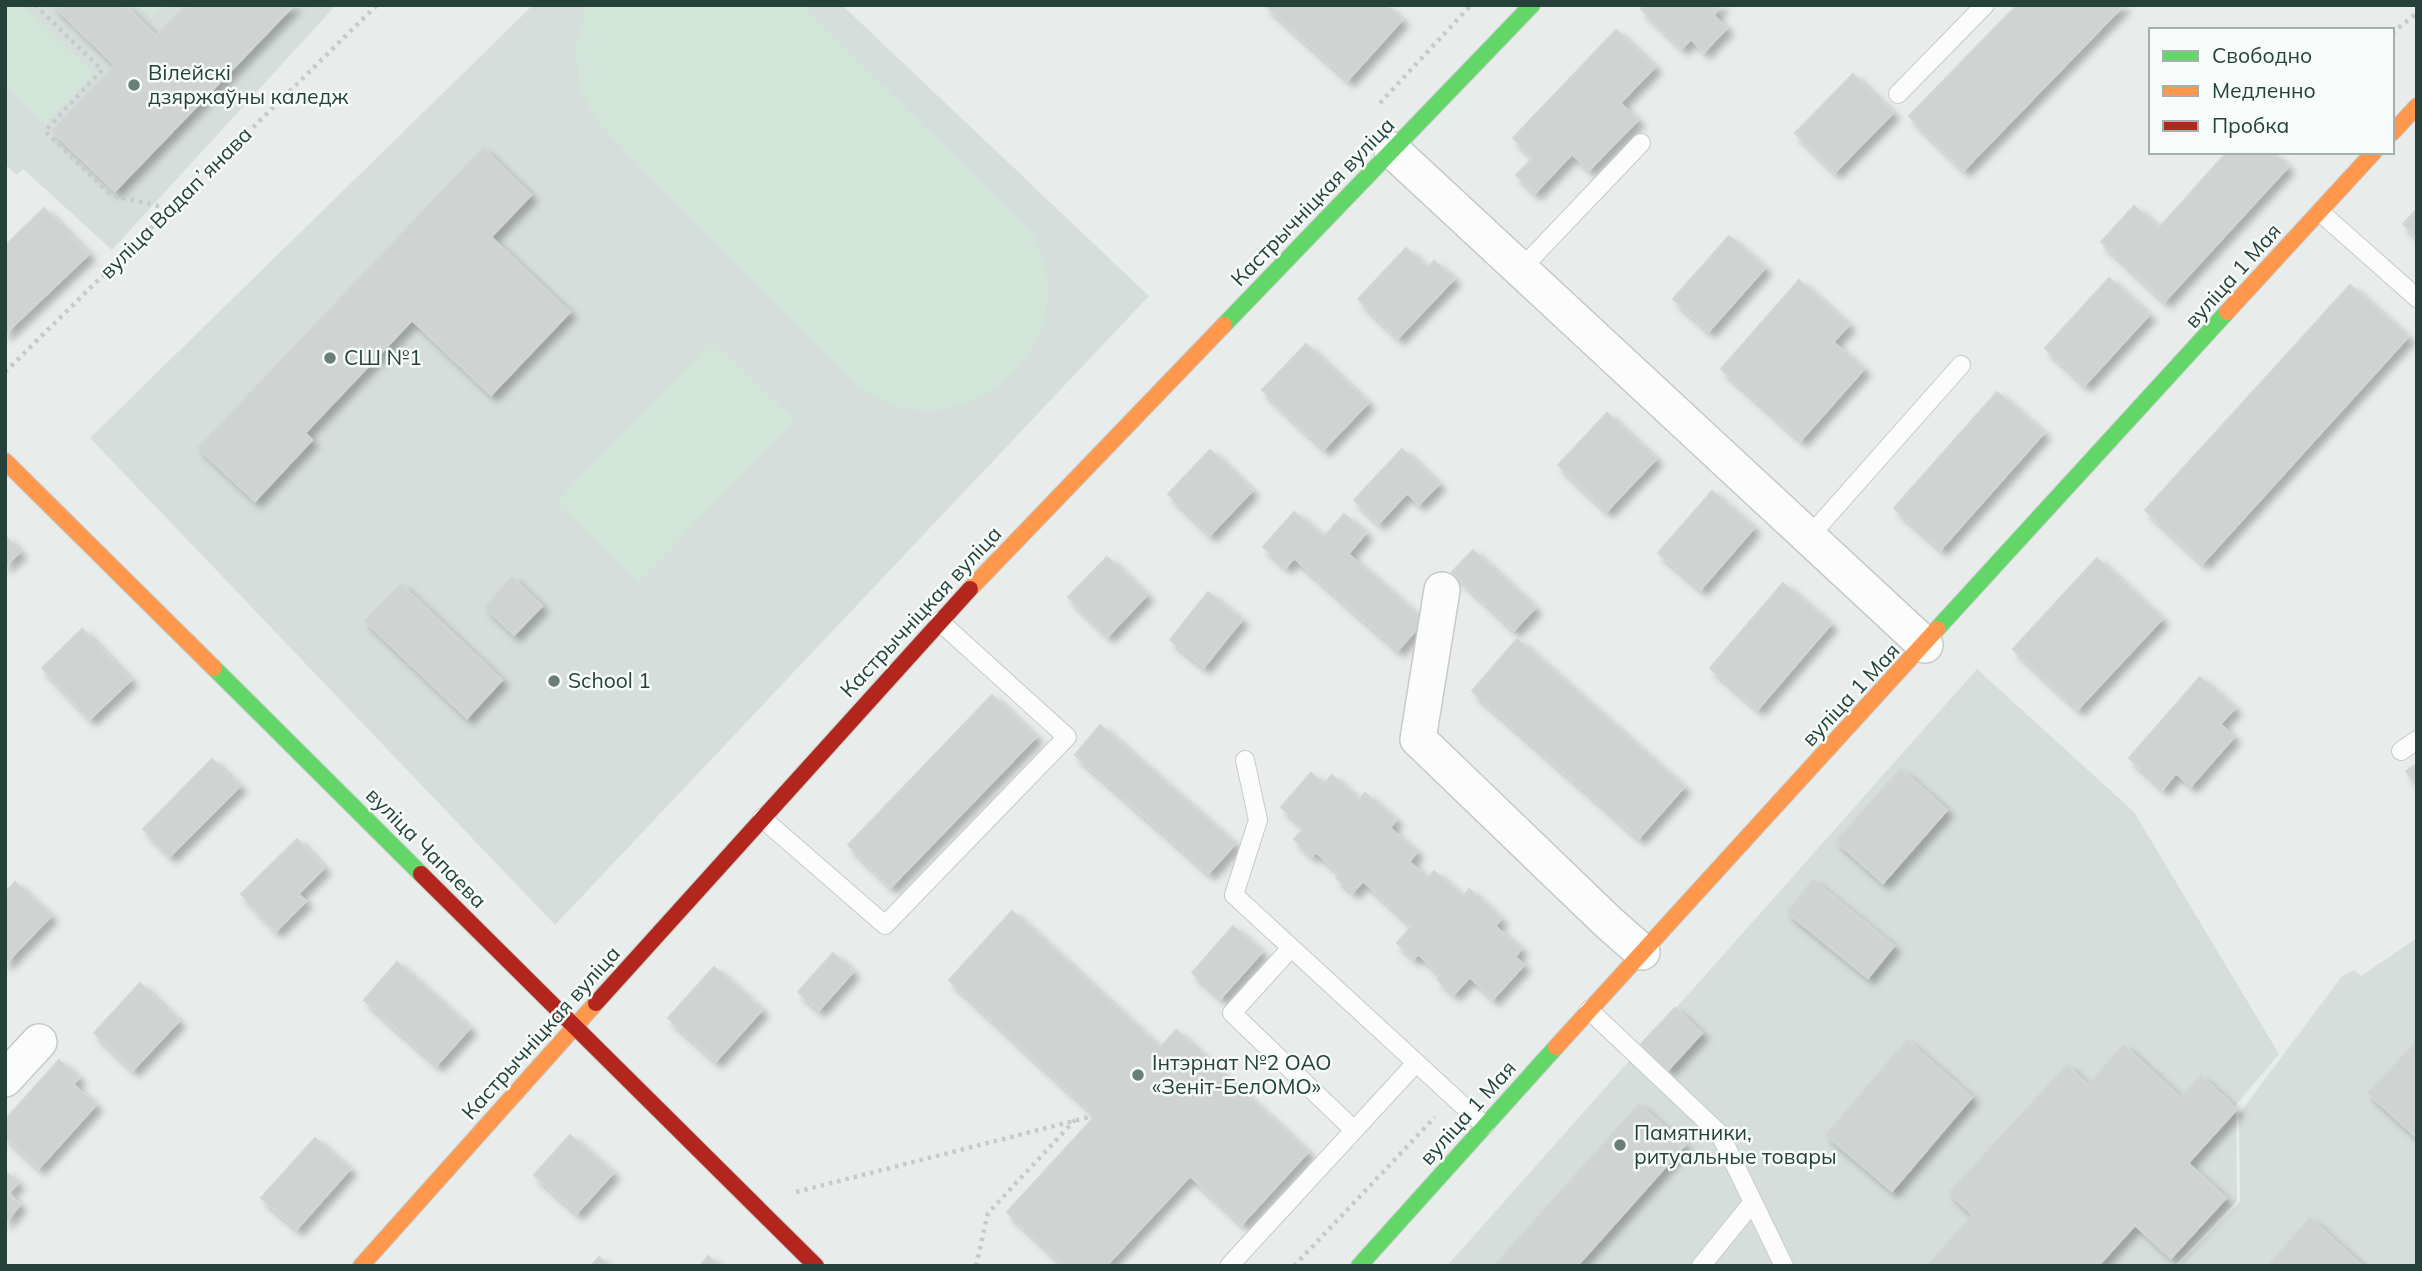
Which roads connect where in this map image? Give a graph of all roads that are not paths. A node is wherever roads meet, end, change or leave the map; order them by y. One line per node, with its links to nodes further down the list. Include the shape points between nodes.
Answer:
1 (1532, 5): 7 (main road, Кастрычніцкая вуліца)
2 (1985, 5): 3 (lane)
3 (1899, 94)
4 (2417, 106): 5 (main road)
5 (2394, 131)
6 (1641, 143): 10 (lane)
7 (1392, 150): 10 (street); 16 (main road, Кастрычніцкая вуліца)
8 (2372, 154): 9 (main road, вуліца 1 Мая)
9 (2320, 212): 11 (lane); 17 (main road, вуліца 1 Мая)
10 (1520, 270): 14 (street)
11 (2417, 298)
12 (1961, 365): 14 (lane)
13 (5, 461): 25 (main road, вуліца Чапаева)
14 (1808, 538): 17 (street)
15 (1442, 590): 23 (street, via 1418,739)
16 (939, 621): 21 (main road, Кастрычніцкая вуліца); 21 (lane, via 1066,737 885,925)
17 (1925, 645): 23 (main road, вуліца 1 Мая)
18 (2417, 740): 19 (lane)
19 (2401, 751)
20 (1245, 760): 22 (lane, via 1258,820 1234,895)
21 (762, 818): 25 (main road, Кастрычніцкая вуліца)
22 (1291, 948): 27 (lane); 30 (lane, via 1232,1013)
23 (1642, 952): 24 (main road, вуліца 1 Мая)
24 (1589, 1010): 29 (main road, вуліца 1 Мая); 31 (lane, via 1720,1134)
25 (576, 1026): 32 (main road, Кастрычніцкая вуліца); 33 (main road, вуліца Чапаева)
26 (39, 1042): 28 (street)
27 (1416, 1063): 29 (lane); 30 (lane)
28 (5, 1079)
29 (1485, 1126): 35 (main road, вуліца 1 Мая)
30 (1354, 1130): 34 (lane)
31 (1753, 1202): 36 (lane); 37 (lane)
32 (361, 1266)
33 (816, 1266)
34 (1229, 1266)
35 (1359, 1266)
36 (1701, 1266)
37 (1784, 1266)

